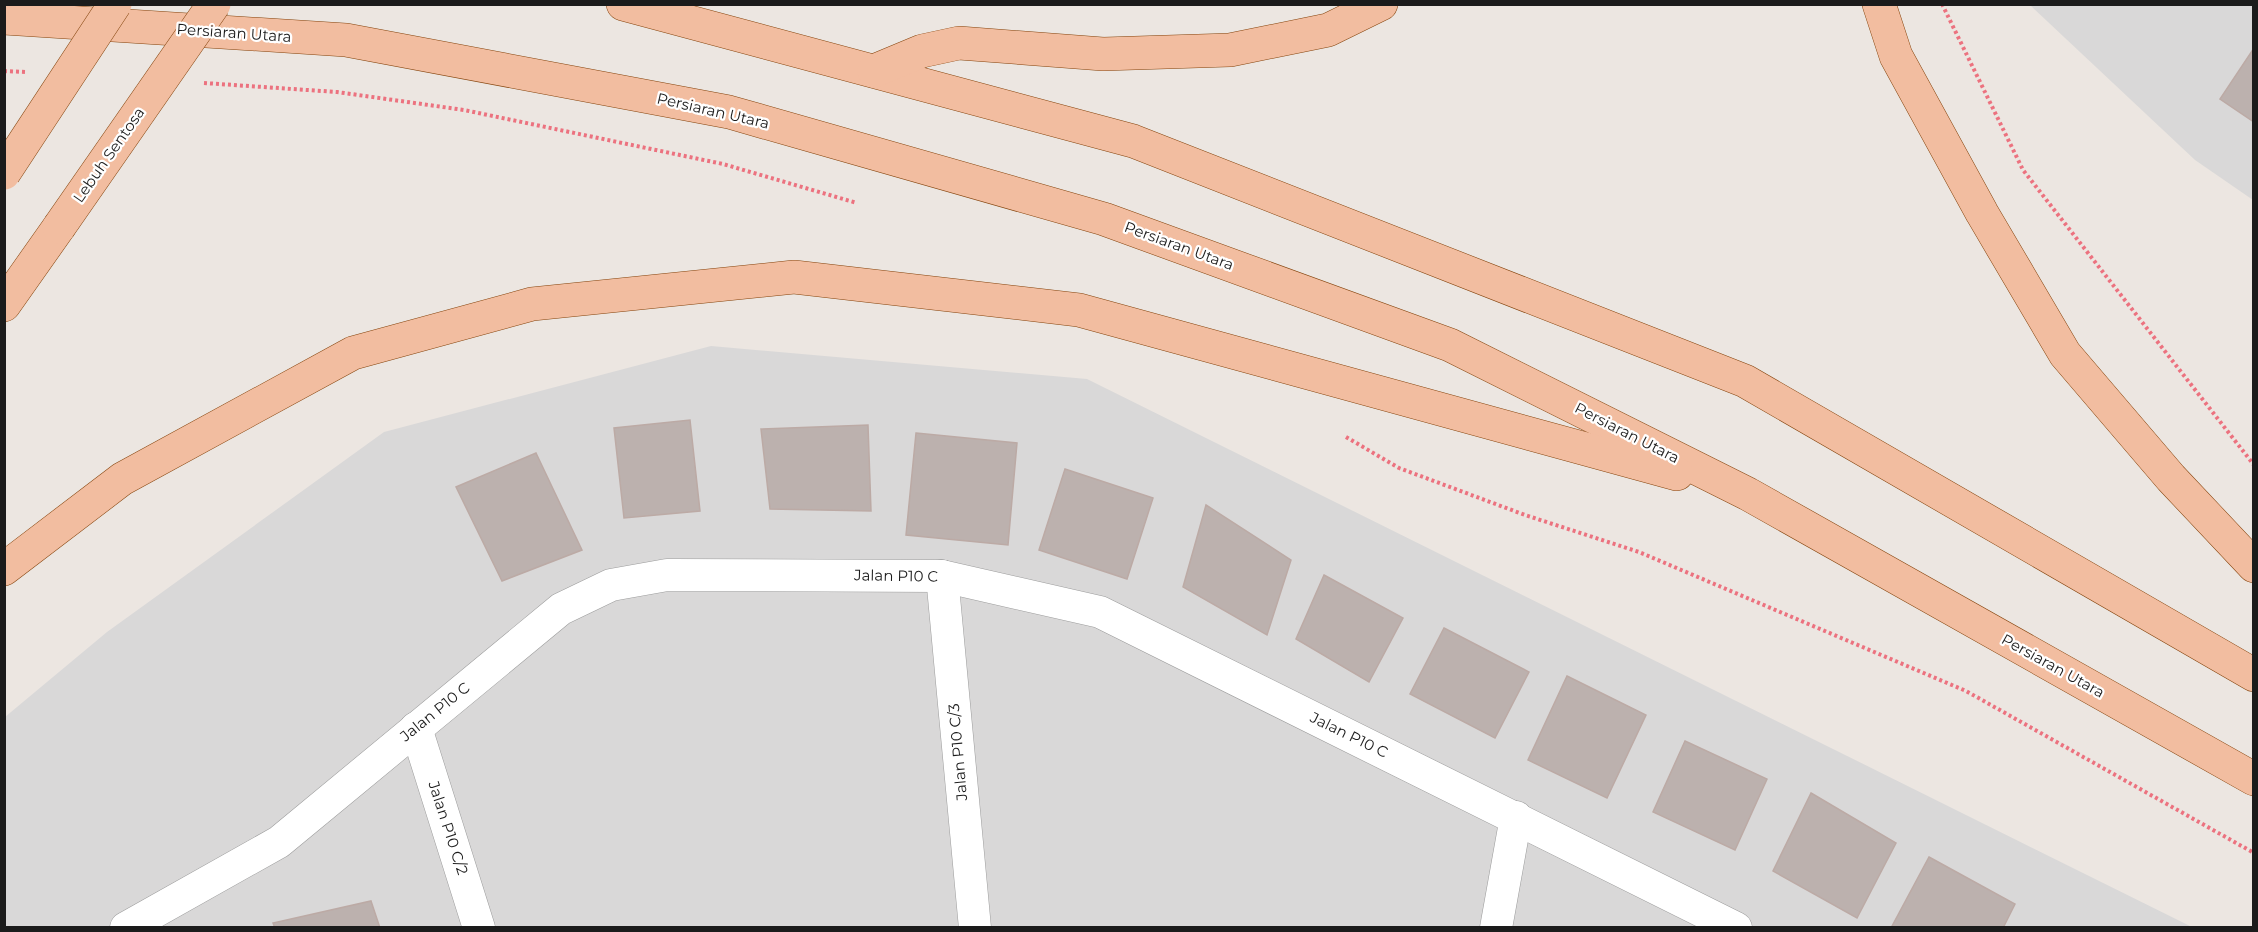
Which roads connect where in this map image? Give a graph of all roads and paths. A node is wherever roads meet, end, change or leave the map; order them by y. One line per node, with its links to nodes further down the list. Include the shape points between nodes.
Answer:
1 (116, 4): 12 (main road, bridge)
2 (214, 4): 14 (main road, Lebuh Sentosa, bridge)
3 (623, 4): 9 (main road)
4 (1381, 4): 9 (main road, via 1328,30 1230,50 1103,54 959,43 922,51)
5 (1880, 4): 18 (main road, via 1896,56 2065,354)
6 (1942, 4): 16 (path, via 2023,170)
7 (4, 18): 17 (main road, Persiaran Utara, via 346,40 729,112 1104,219 1450,345)
8 (4, 71): 10 (path)
9 (874, 71): 21 (main road, via 1133,141 1745,381)
10 (28, 73)
11 (195, 83): 13 (path, via 337,92 464,110 723,165)
12 (4, 173)
13 (857, 203)
14 (4, 305)
15 (1346, 437): 25 (path, via 1400,468 1639,552 1966,692)
16 (2253, 465)
17 (1748, 494): 19 (main road, via 1079,309 795,277 532,304 353,353 122,479); 23 (main road, Persiaran Utara)
18 (2253, 566)
19 (4, 569)
20 (942, 576): 22 (street, Jalan P10 C, via 667,575 612,585 561,609); 24 (street, Jalan P10 C, via 1100,612); 28 (street, Jalan P10 C/3)
21 (2253, 675)
22 (416, 728): 26 (street, Jalan P10 C, via 279,842); 27 (street, Jalan P10 C/2)
23 (2253, 779)
24 (1516, 817): 29 (street); 30 (street, Jalan P10 C)
25 (2253, 853)
26 (126, 927)
27 (479, 927)
28 (975, 927)
29 (1496, 927)
30 (1736, 927)

